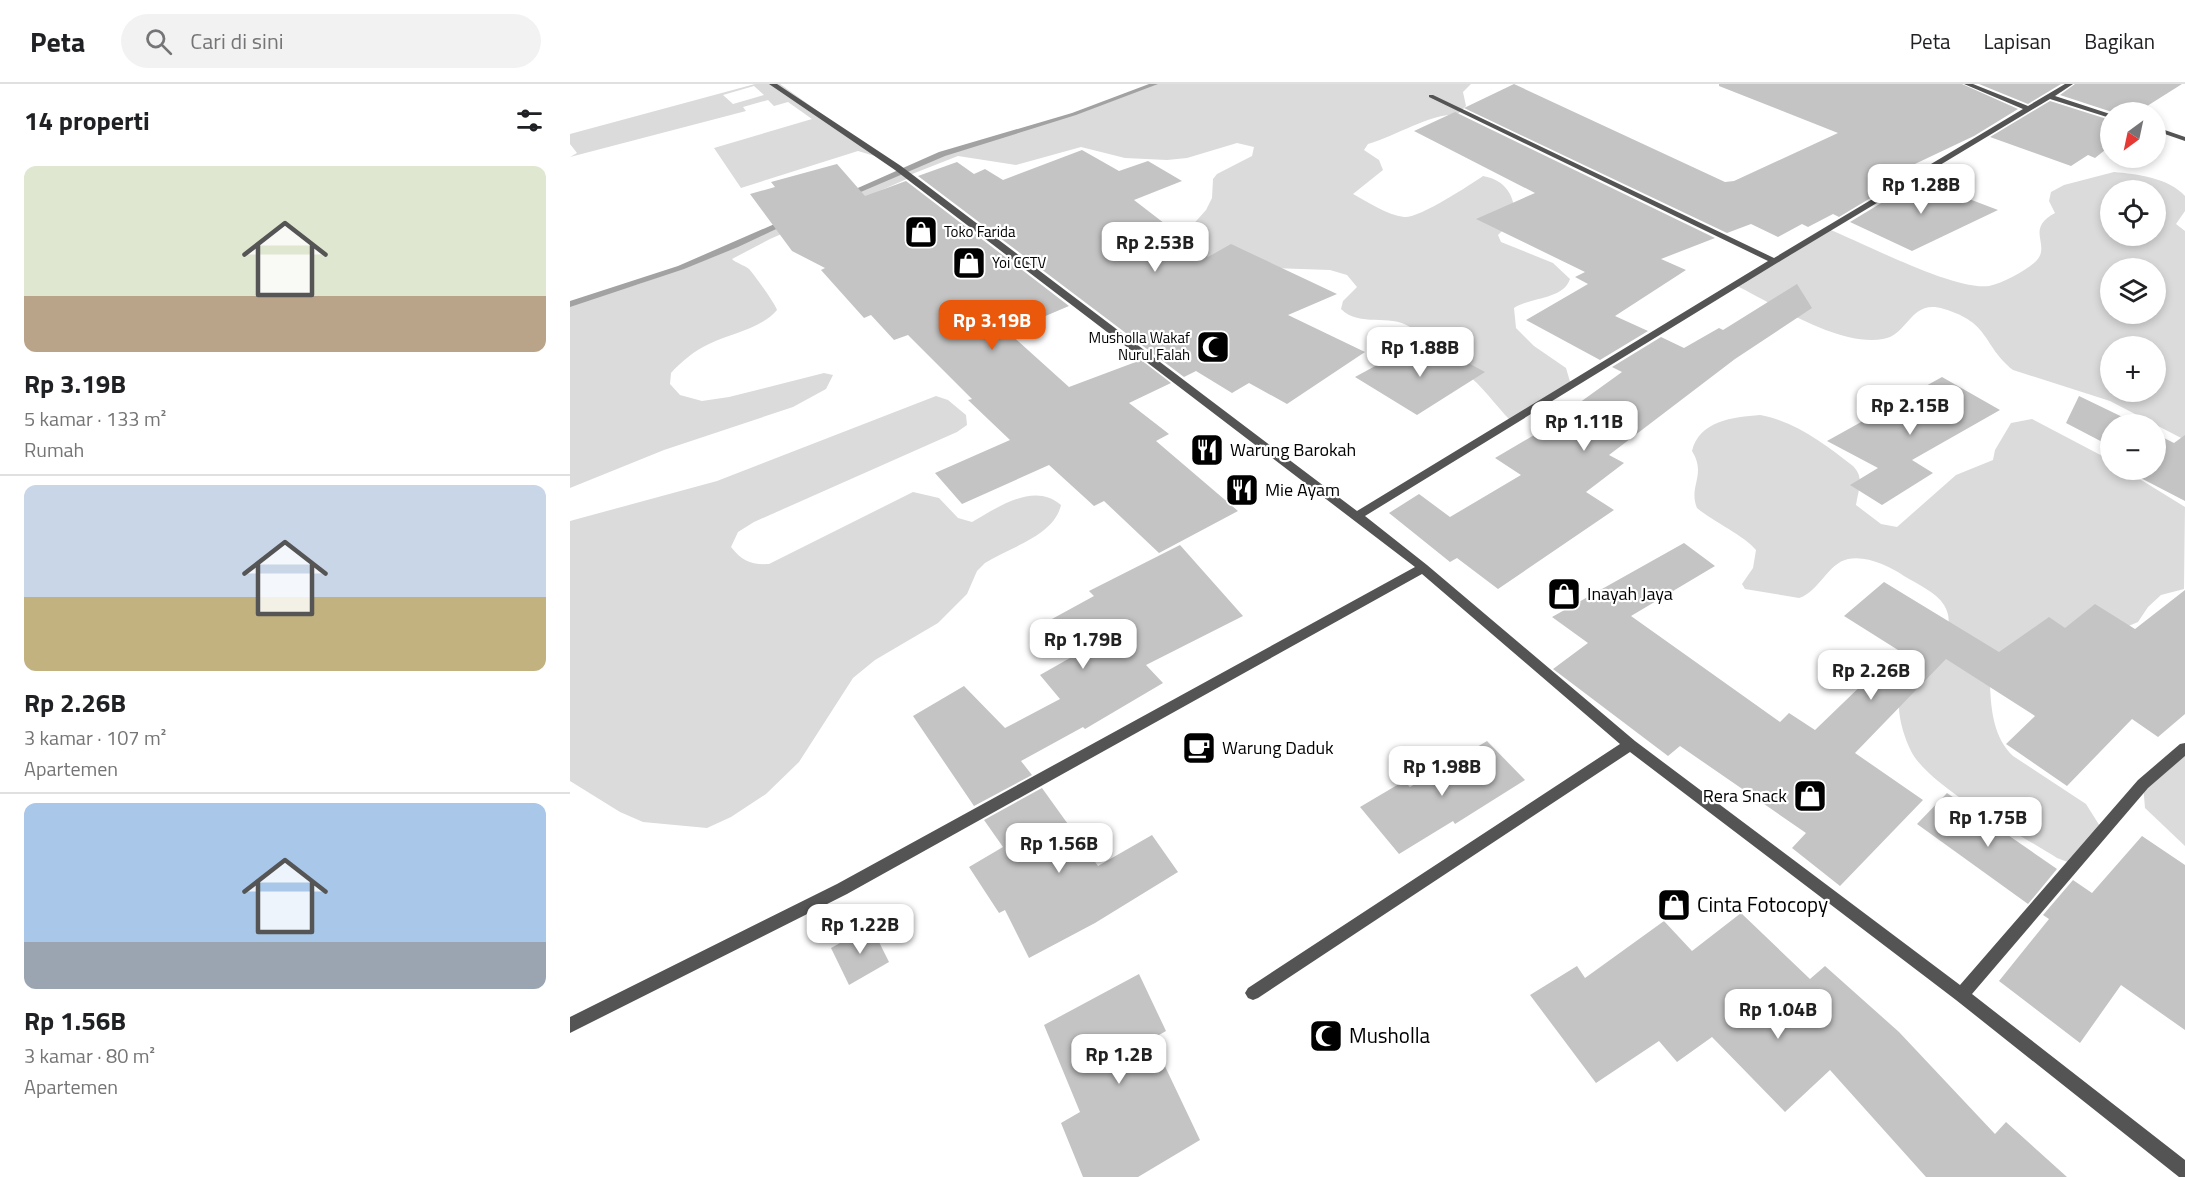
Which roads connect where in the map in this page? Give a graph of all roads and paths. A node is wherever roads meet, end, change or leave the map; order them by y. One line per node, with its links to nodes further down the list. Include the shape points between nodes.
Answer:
1 (771, 84): 11 (street, via 902,171)
2 (1967, 84): 6 (street)
3 (2070, 84): 5 (street)
4 (1431, 96): 10 (street)
5 (2050, 97): 6 (street); 7 (street)
6 (2030, 109): 10 (street)
7 (2100, 113)
8 (2166, 132): 9 (street)
9 (2185, 139)
10 (1774, 261): 11 (street)
11 (1358, 516): 12 (street)
12 (1423, 568): 13 (street); 17 (street, via 843,889)
13 (1630, 745): 15 (street); 16 (street)
14 (2185, 748): 16 (street, via 2143,784)
15 (1253, 993)
16 (1962, 995): 18 (street)
17 (570, 1024)
18 (2185, 1171)

